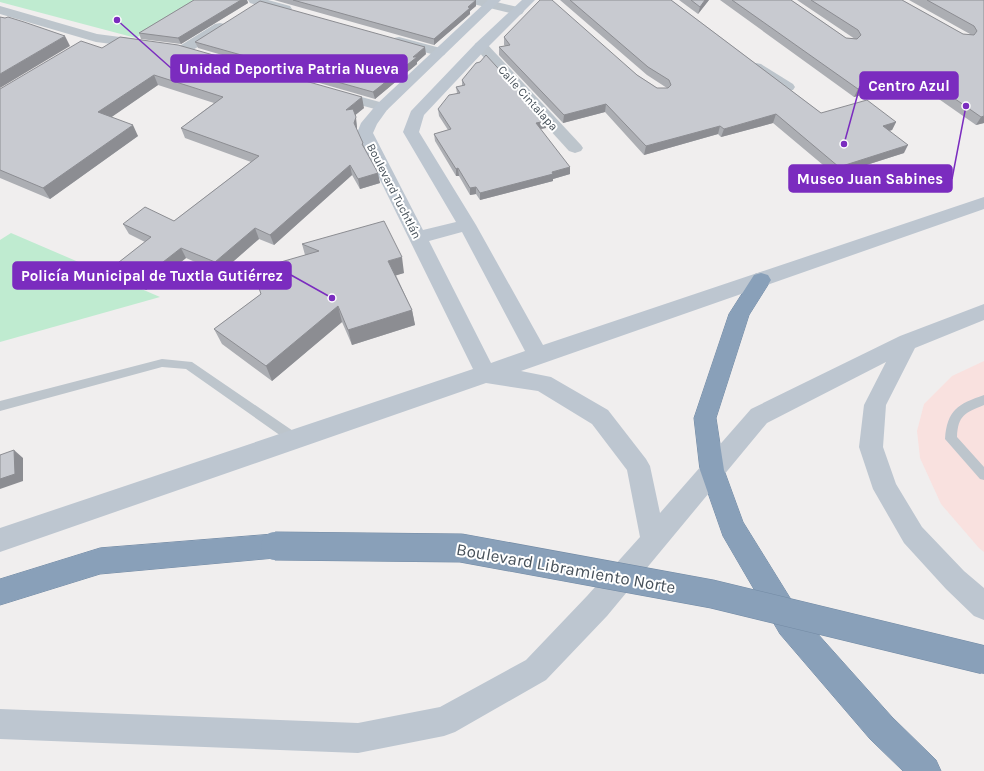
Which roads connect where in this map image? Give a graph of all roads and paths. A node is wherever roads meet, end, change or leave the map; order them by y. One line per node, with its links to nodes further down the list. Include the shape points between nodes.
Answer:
1 (473, 0): 2 (street)
2 (493, 2): 4 (street); 13 (street, Boulevard Tuchtlán)
3 (254, 4): 6 (street)
4 (523, 5): 11 (street)
5 (0, 10): 9 (street)
6 (298, 12)
7 (228, 22): 12 (street)
8 (388, 38): 13 (street)
9 (82, 40): 10 (street); 12 (street, via 96,38)
10 (68, 41)
11 (481, 46): 19 (street, Calle Cintalapa); 21 (street, via 417,114 411,132)
12 (183, 50): 14 (street)
13 (439, 52): 18 (street, Boulevard Tuchtlán)
14 (198, 54)
15 (744, 58): 16 (street)
16 (788, 87)
17 (324, 91): 18 (street)
18 (382, 107): 22 (street, Boulevard Tuchtlán, via 369,122 365,133)
19 (575, 148)
20 (984, 204): 23 (street)
21 (467, 224): 22 (street); 26 (street)
22 (417, 238): 27 (street, Boulevard Tuchtlán)
23 (760, 280): 26 (street); 31 (highway, via 739,314 705,418)
24 (984, 312): 25 (street)
25 (907, 342): 31 (street, via 759,416); 36 (street, via 875,404 871,447 885,489 913,535 955,580)
26 (538, 356): 27 (street)
27 (486, 374): 30 (street); 33 (street, via 543,383 600,417 638,466)
28 (984, 400): 32 (lane, via 960,410 951,424 951,439)
29 (0, 406): 30 (lane, via 162,363 188,365)
30 (295, 439): 34 (street)
31 (712, 470): 33 (street); 39 (highway, via 732,528 790,624 881,728)
32 (984, 475)
33 (653, 539): 38 (street, via 597,606 536,670 444,721 358,738)
34 (0, 540)
35 (0, 592): 37 (highway, Boulevard Libramiento Norte, bridge, via 100,561 275,546 461,548 712,594)
36 (984, 606)
37 (984, 660)
38 (0, 724)
39 (925, 771)

